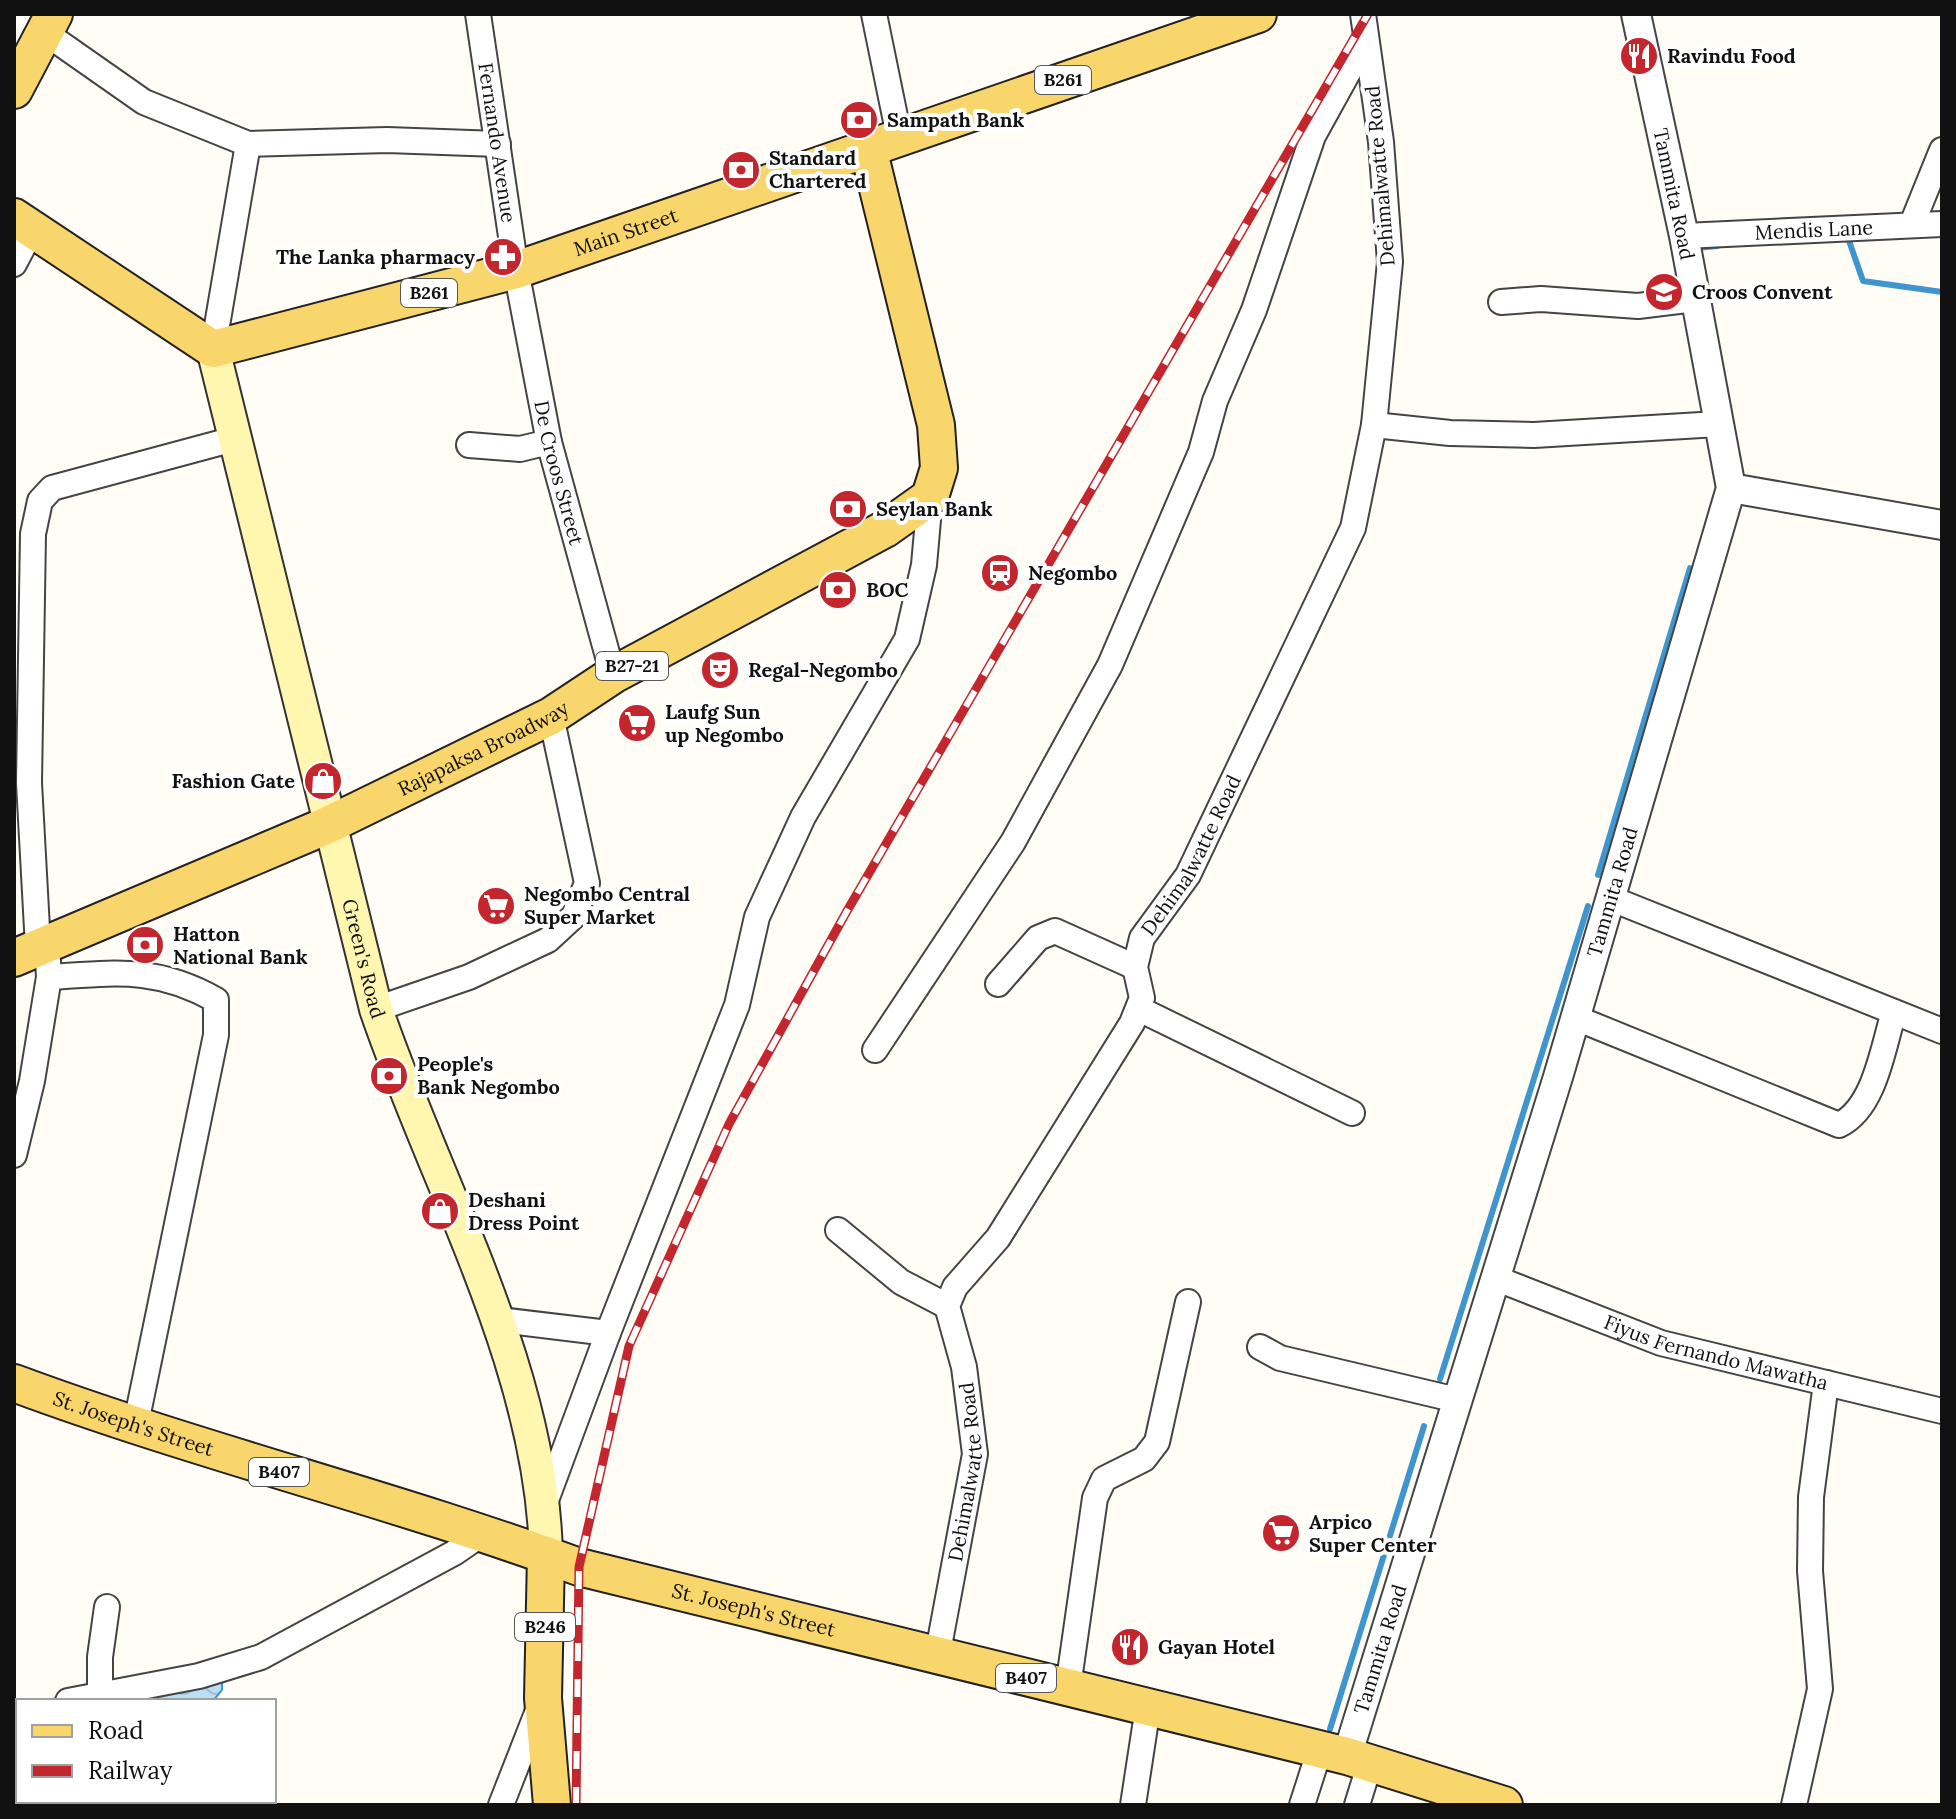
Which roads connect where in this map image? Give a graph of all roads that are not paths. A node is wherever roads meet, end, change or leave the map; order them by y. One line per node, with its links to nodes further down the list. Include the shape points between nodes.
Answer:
1 (478, 14): 11 (street, Fernando Avenue)
2 (874, 14): 9 (street)
3 (1258, 14): 9 (main road, Main Street / B261)
4 (1363, 14): 7 (street, Dehimalwatte Road)
5 (1636, 14): 16 (street, Tammita Road)
6 (49, 23): 8 (main road); 10 (street, via 144,102)
7 (1366, 40): 23 (street, Dehimalwatte Road, via 1390,262); 42 (street, via 1313,136 1201,452 1110,665 1013,842)
8 (14, 90)
9 (884, 142): 18 (main road, Main Street / B261); 28 (main road, via 936,425 939,468)
10 (248, 144): 11 (street); 21 (street)
11 (498, 144): 18 (street, Fernando Avenue)
12 (1942, 150): 14 (street)
13 (23, 223): 17 (street); 21 (main road)
14 (1912, 224): 15 (street, Mendis Lane); 16 (street, Mendis Lane)
15 (1942, 224)
16 (1684, 236): 19 (street, Tammita Road)
17 (14, 264)
18 (516, 270): 21 (main road, Main Street / B261); 25 (street, De Croos Street)
19 (1695, 299): 20 (street, via 1638,306 1541,299); 22 (street, Tammita Road)
20 (1501, 302)
21 (213, 349): 24 (main road, Green's Road)
22 (1718, 424): 23 (street, via 1534,435); 27 (street, Tammita Road)
23 (1374, 425): 35 (street, Dehimalwatte Road, via 1353,528 1188,875 1142,938)
24 (234, 439): 32 (main road, Green's Road); 34 (street, via 52,488 40,501 33,534 29,783)
25 (549, 442): 26 (street, via 520,449); 30 (street, De Croos Street)
26 (469, 445)
27 (1731, 488): 29 (street); 33 (street, Tammita Road)
28 (930, 497): 30 (main road, Rajapaksa Broadway / B27-21, via 885,529); 50 (street, via 924,565 907,639 803,817 757,917 737,1005)
29 (1942, 525)
30 (613, 675): 31 (main road, Rajapaksa Broadway / B27-21)
31 (551, 716): 32 (main road, Rajapaksa Broadway / B27-21); 37 (street, via 587,883 574,916 548,940 469,977)
32 (328, 825): 34 (main road, Rajapaksa Broadway / B27-21); 37 (main road, Green's Road)
33 (1612, 899): 39 (street); 40 (street, Tammita Road)
34 (37, 956): 44 (street, via 32,1081); 56 (street, via 145,973 191,986 216,1000 216,1035)
35 (1135, 967): 36 (street, via 1055,931 1038,938); 38 (street, Dehimalwatte Road, via 1142,998)
36 (998, 984)
37 (376, 1009): 49 (main road, Green's Road, via 404,1092)
38 (1139, 1009): 43 (street); 48 (street, via 998,1238 955,1287)
39 (1894, 1012): 40 (street, via 1864,1101 1839,1125); 41 (street)
40 (1576, 1018): 46 (street, Tammita Road)
41 (1942, 1031)
42 (875, 1050)
43 (1352, 1113)
44 (14, 1155)
45 (838, 1230): 48 (street, via 901,1282)
46 (1495, 1278): 53 (street, Fiyus Fernando Mawatha, via 1661,1343); 54 (street, Tammita Road)
47 (1188, 1302): 62 (street, via 1157,1442 1144,1459 1104,1479 1095,1498)
48 (947, 1306): 61 (street, Dehimalwatte Road, via 964,1367 975,1454)
49 (500, 1320): 50 (street); 57 (main road, Green's Road)
50 (608, 1333): 57 (street)
51 (1260, 1347): 54 (street, via 1280,1358)
52 (14, 1383): 56 (main road, St. Joseph's Street / B407)
53 (1826, 1383): 55 (street, Fiyus Fernando Mawatha); 74 (street, via 1811,1497 1810,1571 1820,1689)
54 (1457, 1400): 67 (street, Tammita Road)
55 (1942, 1411)
56 (135, 1428): 58 (main road, St. Joseph's Street / B407)
57 (545, 1503): 59 (main road, Green's Road)
58 (483, 1533): 59 (main road, St. Joseph's Street / B407); 63 (street, via 261,1657 199,1676)
59 (546, 1555): 61 (main road, St. Joseph's Street / B407); 64 (main road, B246)
60 (107, 1607): 63 (street)
61 (937, 1657): 62 (main road, St. Joseph's Street / B407)
62 (1068, 1687): 66 (main road, St. Joseph's Street / B407)
63 (100, 1693): 65 (street)
64 (543, 1698): 68 (street); 69 (main road, B246)
65 (76, 1699)
66 (1148, 1707): 67 (main road, St. Joseph's Street / B407); 70 (street)
67 (1345, 1756): 71 (street); 72 (street); 73 (main road, St. Joseph's Street / B407)
68 (501, 1805)
69 (552, 1805)
70 (1133, 1805)
71 (1302, 1805)
72 (1357, 1805)
73 (1504, 1805)
74 (1794, 1805)

